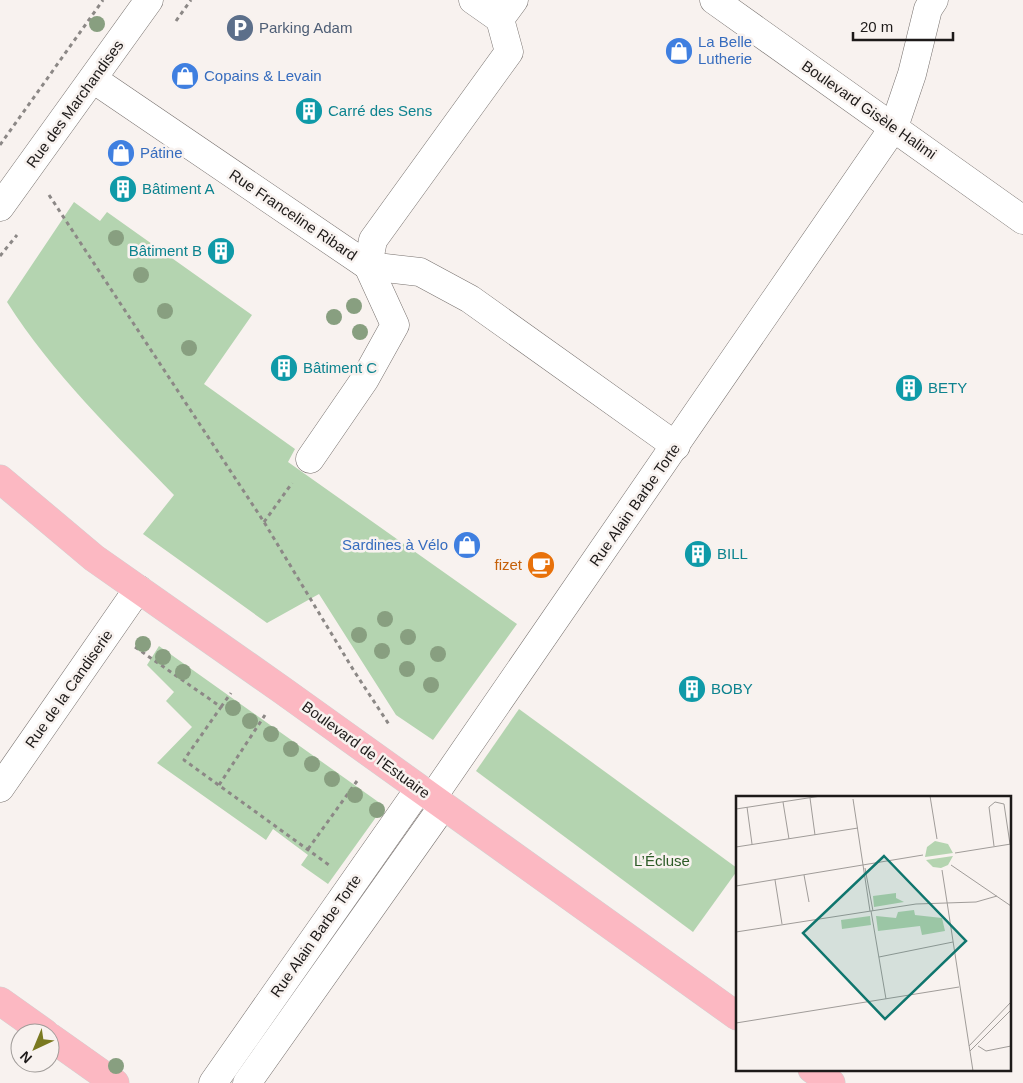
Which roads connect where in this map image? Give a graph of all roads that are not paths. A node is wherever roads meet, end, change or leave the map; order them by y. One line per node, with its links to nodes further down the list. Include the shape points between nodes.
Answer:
1 (149, 0): 6 (street, Rue des Marchandises)
2 (473, 0): 5 (street)
3 (714, 0): 7 (street, Boulevard Gisèle Halimi)
4 (934, 0): 7 (street, Rue Alain Barbe Torte, via 928,9)
5 (507, 10): 10 (street, via 508,52 374,240)
6 (93, 79): 8 (street, Rue des Marchandises); 10 (street, Rue Franceline Ribard)
7 (894, 128): 9 (street, Boulevard Gisèle Halimi); 11 (street, Rue Alain Barbe Torte)
8 (0, 207)
9 (1023, 220)
10 (368, 266): 11 (street, Rue Franceline Ribard, via 420,272 470,299); 12 (street, via 395,325 365,379)
11 (676, 446): 16 (street, Rue Alain Barbe Torte)
12 (310, 459)
13 (0, 479): 14 (main road, Boulevard de l'Estuaire, via 94,558)
14 (138, 589): 15 (street, Rue de la Candiserie); 16 (main road, Boulevard de l'Estuaire)
15 (0, 788)
16 (432, 797): 18 (street, Rue Alain Barbe Torte, via 354,882); 19 (main road, Boulevard de l'Estuaire); 20 (street, Rue Alain Barbe Torte)
17 (0, 1001): 21 (main road)
18 (267, 1006): 20 (street); 25 (street, Rue Alain Barbe Torte)
19 (736, 1015)
20 (289, 1021): 26 (street, Rue Alain Barbe Torte)
21 (31, 1023)
22 (60, 1044): 24 (main road)
23 (813, 1070): 27 (main road)
24 (115, 1083)
25 (213, 1083)
26 (247, 1083)
27 (831, 1083)

